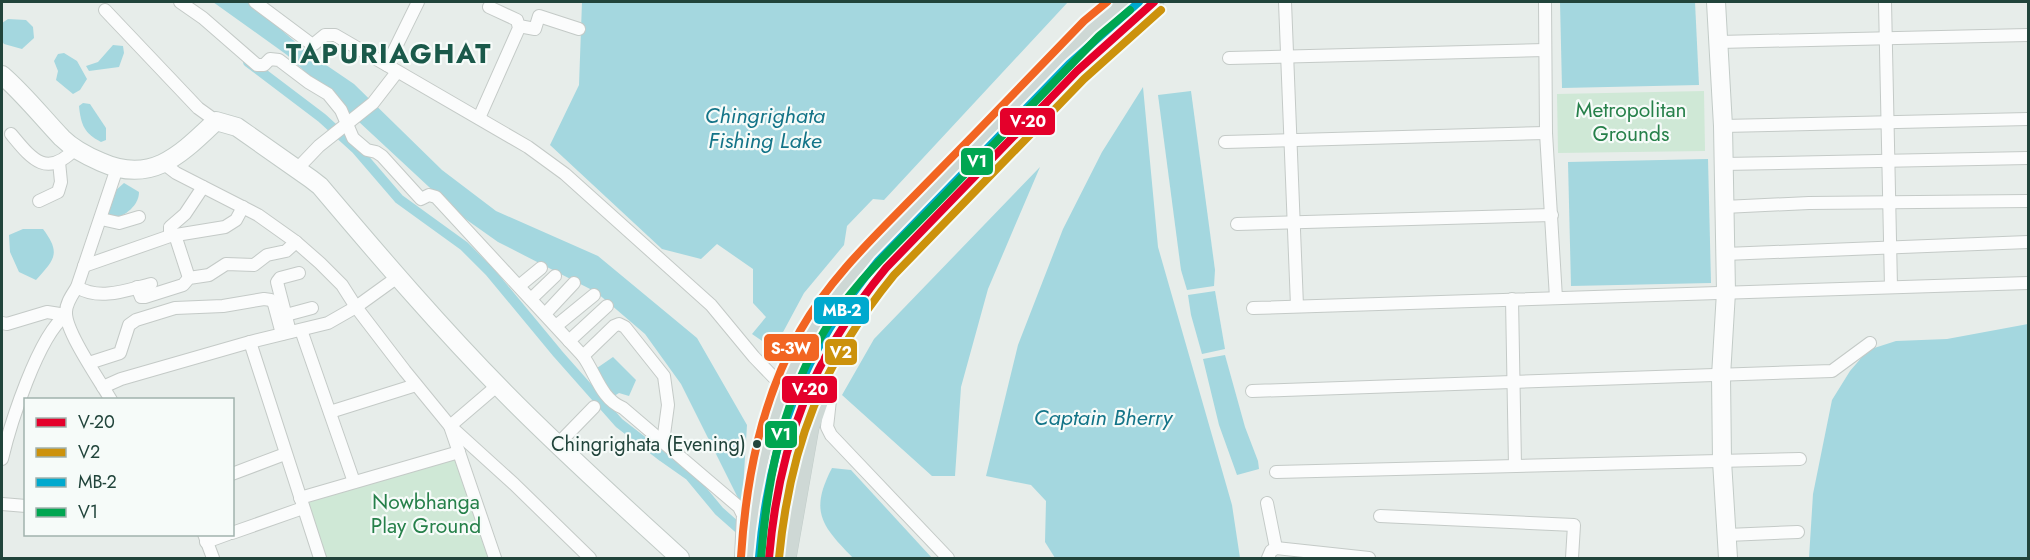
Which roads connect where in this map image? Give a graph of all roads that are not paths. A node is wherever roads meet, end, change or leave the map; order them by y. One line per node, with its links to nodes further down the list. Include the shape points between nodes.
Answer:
1 (180, 2): 26 (street, via 257,65 279,60 328,94 336,101)
2 (255, 2): 20 (street, via 310,43 318,43 325,35 335,35)
3 (418, 2): 20 (street)
4 (1123, 2): 98 (main road, via 1092,28 857,270 822,315)
5 (1154, 2): 65 (main road, via 1077,71)
6 (1285, 2): 18 (street)
7 (1545, 2): 17 (street)
8 (1716, 2): 16 (street)
9 (1886, 2): 15 (street)
10 (489, 7): 12 (street, via 517,20)
11 (105, 10): 24 (street, via 190,100)
12 (519, 26): 13 (street, via 535,29 539,16); 22 (street)
13 (579, 29)
14 (2028, 35): 15 (street)
15 (1886, 38): 16 (street); 25 (street)
16 (1719, 42): 27 (street)
17 (1545, 50): 18 (street); 28 (street)
18 (1288, 57): 19 (street); 31 (street)
19 (1229, 58)
20 (392, 69): 22 (street); 26 (street, via 373,103)
21 (2, 75): 32 (street)
22 (479, 118): 98 (street, via 528,147 586,192 711,305)
23 (2028, 119): 25 (street)
24 (216, 121): 36 (street); 39 (street, via 237,126)
25 (1887, 122): 27 (street); 34 (street)
26 (345, 126): 39 (street); 66 (street, via 367,150 382,156 417,197 436,197)
27 (1723, 126): 37 (street)
28 (1546, 133): 31 (street); 46 (street)
29 (11, 134): 35 (street, via 40,163)
30 (1225, 142): 31 (street)
31 (1290, 142): 49 (street)
32 (75, 150): 35 (street); 38 (street)
33 (2028, 158): 34 (street)
34 (1887, 161): 37 (street); 43 (street)
35 (59, 162): 41 (street, via 58,192)
36 (163, 163): 38 (street, via 145,170); 40 (street)
37 (1723, 164): 45 (street)
38 (117, 168): 48 (street)
39 (297, 170): 59 (street, via 320,186)
40 (203, 187): 44 (street); 51 (street, via 185,214 170,226)
41 (39, 201)
42 (2028, 201): 43 (street)
43 (1888, 203): 45 (street); 54 (street)
44 (243, 207): 51 (street, via 236,220 225,227); 52 (street)
45 (1724, 207): 55 (street)
46 (1552, 214): 49 (street); 72 (street)
47 (139, 217): 48 (street, via 119,223)
48 (100, 219): 56 (street)
49 (1293, 221): 50 (street); 76 (street)
50 (1237, 224)
51 (172, 236): 56 (street); 61 (street)
52 (296, 242): 61 (street, via 286,251 267,255 254,265 226,264 209,275); 77 (street, via 342,285)
53 (2028, 242): 54 (street)
54 (1890, 248): 55 (street); 68 (street)
55 (1725, 254): 70 (street)
56 (84, 266): 67 (street)
57 (541, 268): 66 (street)
58 (299, 273): 82 (street, via 278,282)
59 (399, 276): 77 (street); 95 (street)
60 (555, 276): 73 (street)
61 (189, 278): 69 (street, via 183,285 145,297)
62 (574, 283): 80 (street)
63 (2028, 283): 68 (street)
64 (151, 284): 69 (street)
65 (872, 284): 92 (main road); 101 (main road, via 838,331)
66 (519, 286): 73 (street)
67 (77, 287): 69 (street, via 100,294); 81 (street, via 67,304)
68 (1891, 287): 70 (street)
69 (137, 288)
70 (1726, 292): 72 (street); 91 (street)
71 (594, 295): 84 (street)
72 (1556, 298): 74 (street)
73 (531, 299): 80 (street)
74 (1512, 299): 76 (street); 93 (street)
75 (607, 306): 86 (street)
76 (1297, 306): 79 (street)
77 (356, 307): 85 (street, via 328,323); 94 (street)
78 (312, 308): 82 (street)
79 (1253, 308)
80 (545, 314): 84 (street)
81 (66, 315): 83 (street, via 47,312); 90 (street); 99 (street, via 52,330)
82 (286, 315): 85 (street)
83 (2, 323)
84 (556, 326): 86 (street)
85 (291, 332): 87 (street); 90 (street, via 271,300 175,308 136,320 129,325 120,353); 104 (street)
86 (569, 341): 89 (street)
87 (250, 342): 96 (street); 109 (street)
88 (1870, 342): 91 (street, via 1832,371)
89 (583, 356): 106 (street, via 606,396); 106 (street, via 614,326 625,327 664,376 668,398)
90 (89, 363): 96 (street)
91 (1720, 376): 93 (street); 112 (street)
92 (827, 378): 101 (main road); 136 (street, via 827,427 831,435)
93 (1514, 383): 97 (street); 113 (street)
94 (416, 385): 104 (street); 105 (street)
95 (498, 385): 105 (street); 107 (street)
96 (103, 387): 100 (street)
97 (1252, 391)
98 (783, 392): 133 (main road, via 757,496)
99 (26, 398)
100 (110, 398)
101 (811, 398): 134 (main road, via 795,421 787,450); 135 (main road)
102 (24, 402): 110 (street, via 8,430)
103 (594, 407): 107 (street)
104 (330, 412): 116 (street)
105 (450, 426): 108 (street); 130 (street)
106 (663, 442): 132 (street, via 739,507 743,515)
107 (558, 444): 131 (street)
108 (459, 452): 116 (street); 129 (street)
109 (285, 454): 115 (street); 117 (street)
110 (2, 459)
111 (1800, 459): 112 (street)
112 (1722, 461): 113 (street); 124 (street)
113 (1515, 466): 114 (street)
114 (1276, 472)
115 (234, 473)
116 (354, 482): 117 (street)
117 (301, 503): 122 (street); 128 (street)
118 (1267, 503): 126 (street)
119 (2, 504): 120 (street)
120 (24, 506)
121 (1380, 516): 139 (street, via 1574,525)
122 (234, 532)
123 (1798, 532): 124 (street)
124 (1727, 535): 140 (street)
125 (205, 538): 127 (street)
126 (1276, 548): 137 (street); 138 (street)
127 (213, 558)
128 (320, 558)
129 (495, 558)
130 (590, 558)
131 (680, 558)
132 (741, 558)
133 (751, 558)
134 (769, 558)
135 (786, 558)
136 (948, 558)
137 (1268, 558)
138 (1369, 558)
139 (1572, 558)
140 (1728, 558)

